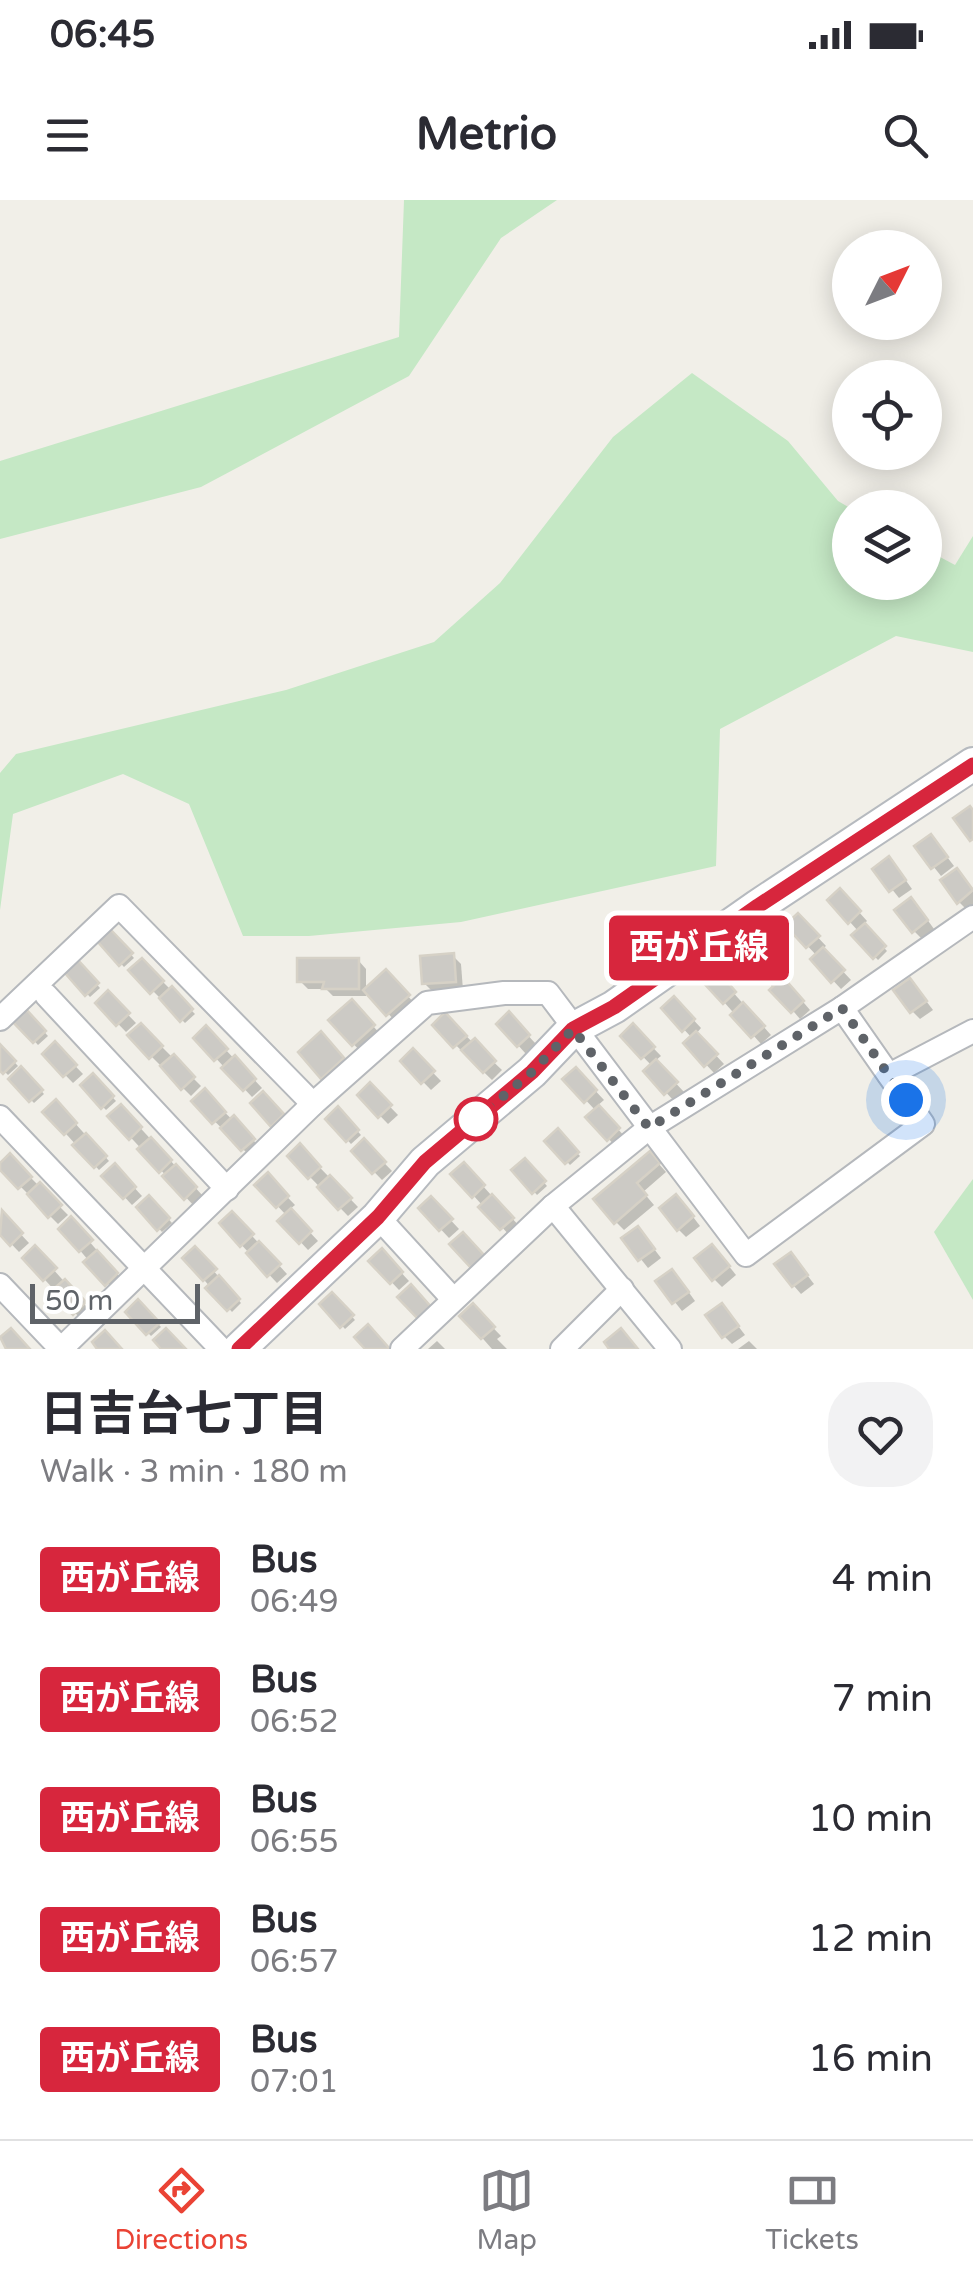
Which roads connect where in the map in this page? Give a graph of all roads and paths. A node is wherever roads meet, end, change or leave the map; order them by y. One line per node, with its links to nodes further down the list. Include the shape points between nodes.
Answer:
1 (973, 764): 6 (street)
2 (973, 917): 4 (street)
3 (46, 995): 12 (street)
4 (842, 1008): 8 (street); 11 (street)
5 (0, 1019): 9 (street, via 120,906)
6 (573, 1029): 9 (street, via 548,993 427,1002); 11 (street); 14 (street, via 425,1162)
7 (973, 1031): 8 (street)
8 (890, 1076): 11 (street, via 923,1124 746,1255)
9 (313, 1104): 12 (street)
10 (0, 1116): 15 (street)
11 (649, 1128): 13 (street)
12 (227, 1189): 15 (street)
13 (553, 1206): 17 (street); 18 (street)
14 (378, 1217): 18 (street); 21 (street)
15 (146, 1269): 19 (street); 20 (street)
16 (0, 1285): 19 (street)
17 (622, 1290): 23 (street); 24 (street)
18 (454, 1299): 22 (street)
19 (61, 1349)
20 (221, 1349)
21 (239, 1349)
22 (402, 1349)
23 (562, 1349)
24 (670, 1349)

